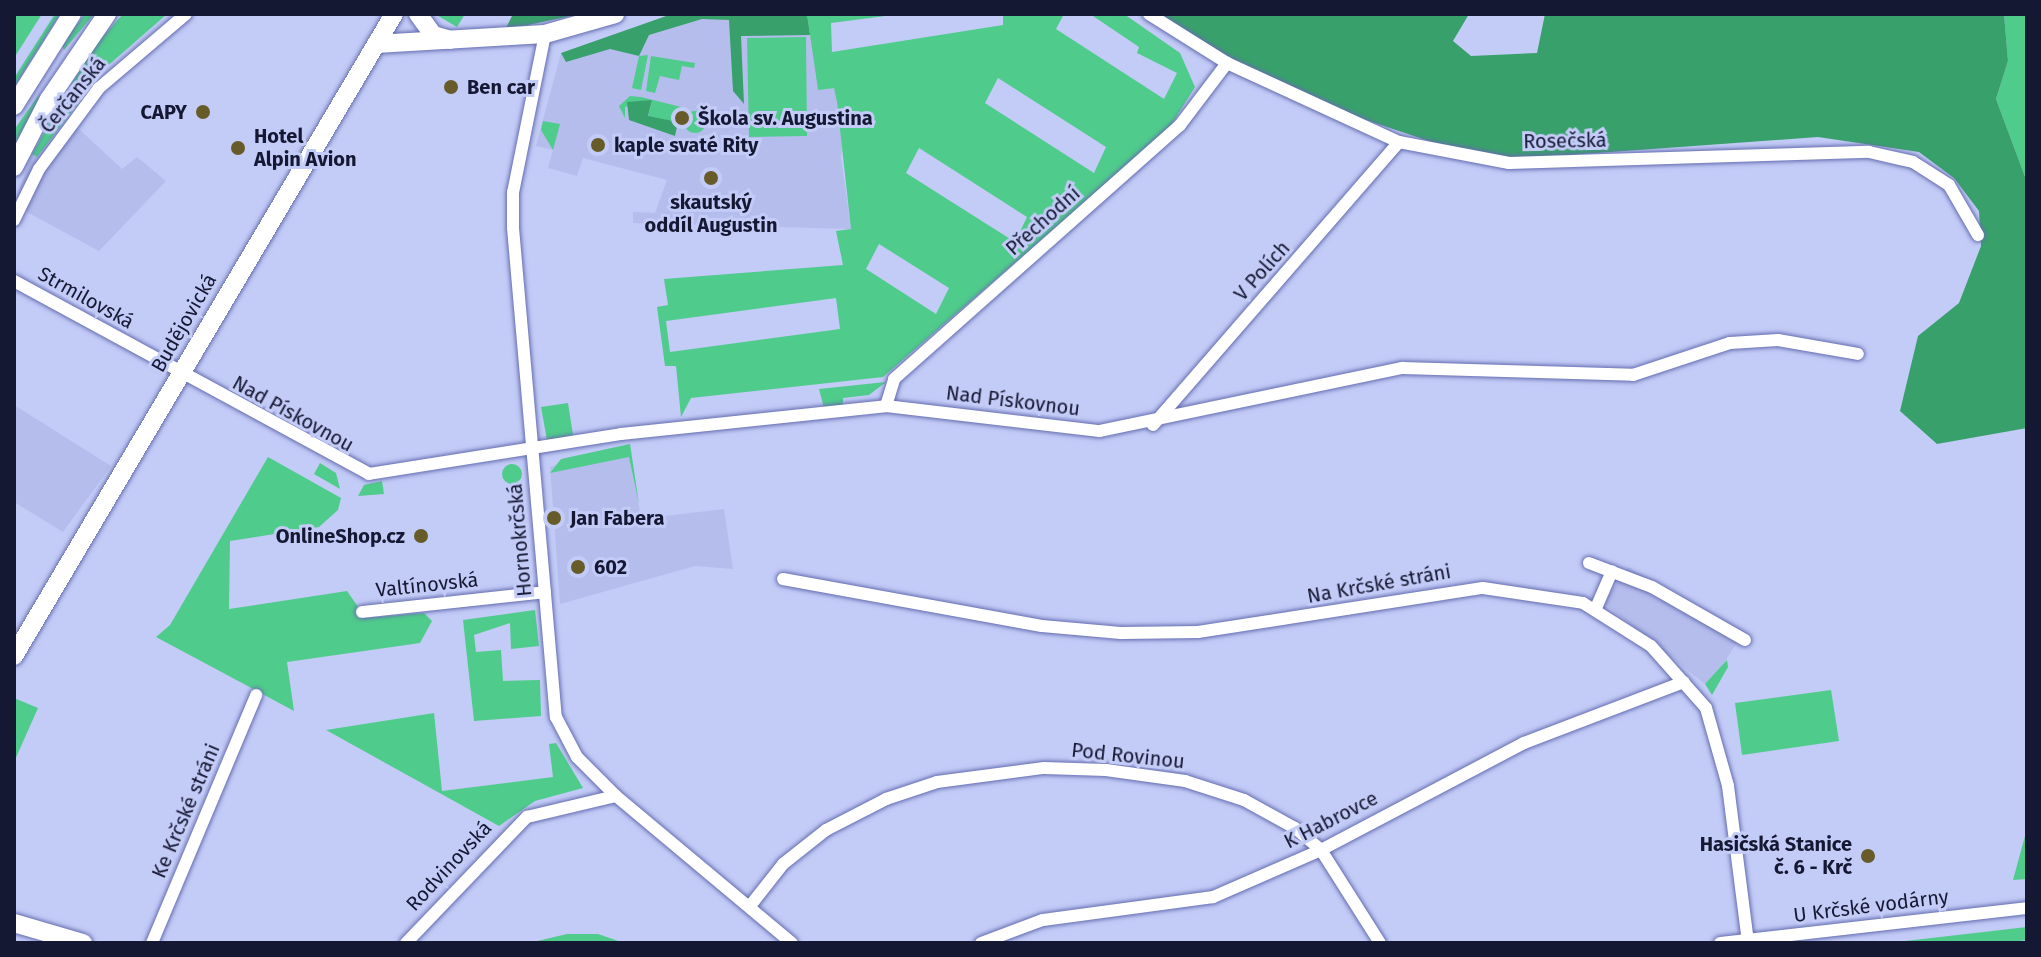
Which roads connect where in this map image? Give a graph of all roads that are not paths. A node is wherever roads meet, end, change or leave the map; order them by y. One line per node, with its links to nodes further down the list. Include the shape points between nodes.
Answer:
1 (72, 14): 12 (street)
2 (107, 14): 14 (street, via 49,99)
3 (186, 14): 15 (street, Čerčanská, via 99,88 39,169)
4 (394, 14): 10 (street, Budějovická)
5 (418, 14): 9 (street, via 433,35)
6 (615, 14): 8 (street)
7 (1149, 14): 11 (street, Rosečská)
8 (545, 34): 9 (street); 22 (street, Hornokrčská, via 513,192)
9 (469, 43): 10 (street)
10 (376, 44): 19 (street, Budějovická)
11 (1227, 63): 13 (street, Rosečská); 20 (street, Přechodní, via 1180,125 894,379)
12 (14, 106)
13 (1399, 142): 16 (street, Rosečská, via 1509,163 1869,152 1913,162 1949,185); 21 (street, V Polích)
14 (14, 167)
15 (14, 220)
16 (1978, 235)
17 (14, 281): 19 (street, Strmilovská)
18 (1858, 354): 21 (street, Nad Pískovnou, via 1778,340 1730,343 1633,375 1402,368 1315,382)
19 (180, 374): 22 (street, Nad Pískovnou, via 369,474); 30 (street, Budějovická)
20 (886, 406): 21 (street, Nad Pískovnou, via 1052,429); 22 (street, Nad Pískovnou, via 621,434)
21 (1153, 425)
22 (532, 452): 26 (street, Hornokrčská)
23 (1589, 563): 24 (street)
24 (1612, 571): 27 (street); 29 (street)
25 (783, 579): 27 (street, Na Krčské stráni, via 1042,626 1121,633 1198,632 1483,588 1532,590)
26 (545, 592): 28 (street, Valtínovská); 33 (street, Hornokrčská, via 556,717 577,757)
27 (1596, 608): 31 (street, Na Krčské stráni, via 1651,646)
28 (362, 612)
29 (1745, 640)
30 (14, 656)
31 (1684, 682): 34 (street, K Habrovce, via 1524,743); 38 (street, Na Krčské stráni, via 1706,708 1717,738)
32 (256, 695): 40 (street, Ke Krčské stráni)
33 (616, 796): 35 (street, Hornokrčská); 41 (street, Rodvinovská, via 527,817)
34 (1321, 850): 35 (street, Pod Rovinou, via 1244,800 1185,781 1044,768 937,782 886,799 826,830 783,864); 43 (street, K Habrovce, via 1213,897 1043,920); 44 (street, Pod Rovinou)
35 (750, 906): 42 (street, Hornokrčská)
36 (2027, 908): 38 (street, U Krčské vodárny)
37 (14, 923): 39 (street)
38 (1748, 941): 45 (street, U Krčské vodárny)
39 (83, 943)
40 (152, 943)
41 (406, 943)
42 (792, 943)
43 (981, 943)
44 (1380, 943)
45 (1720, 943)

